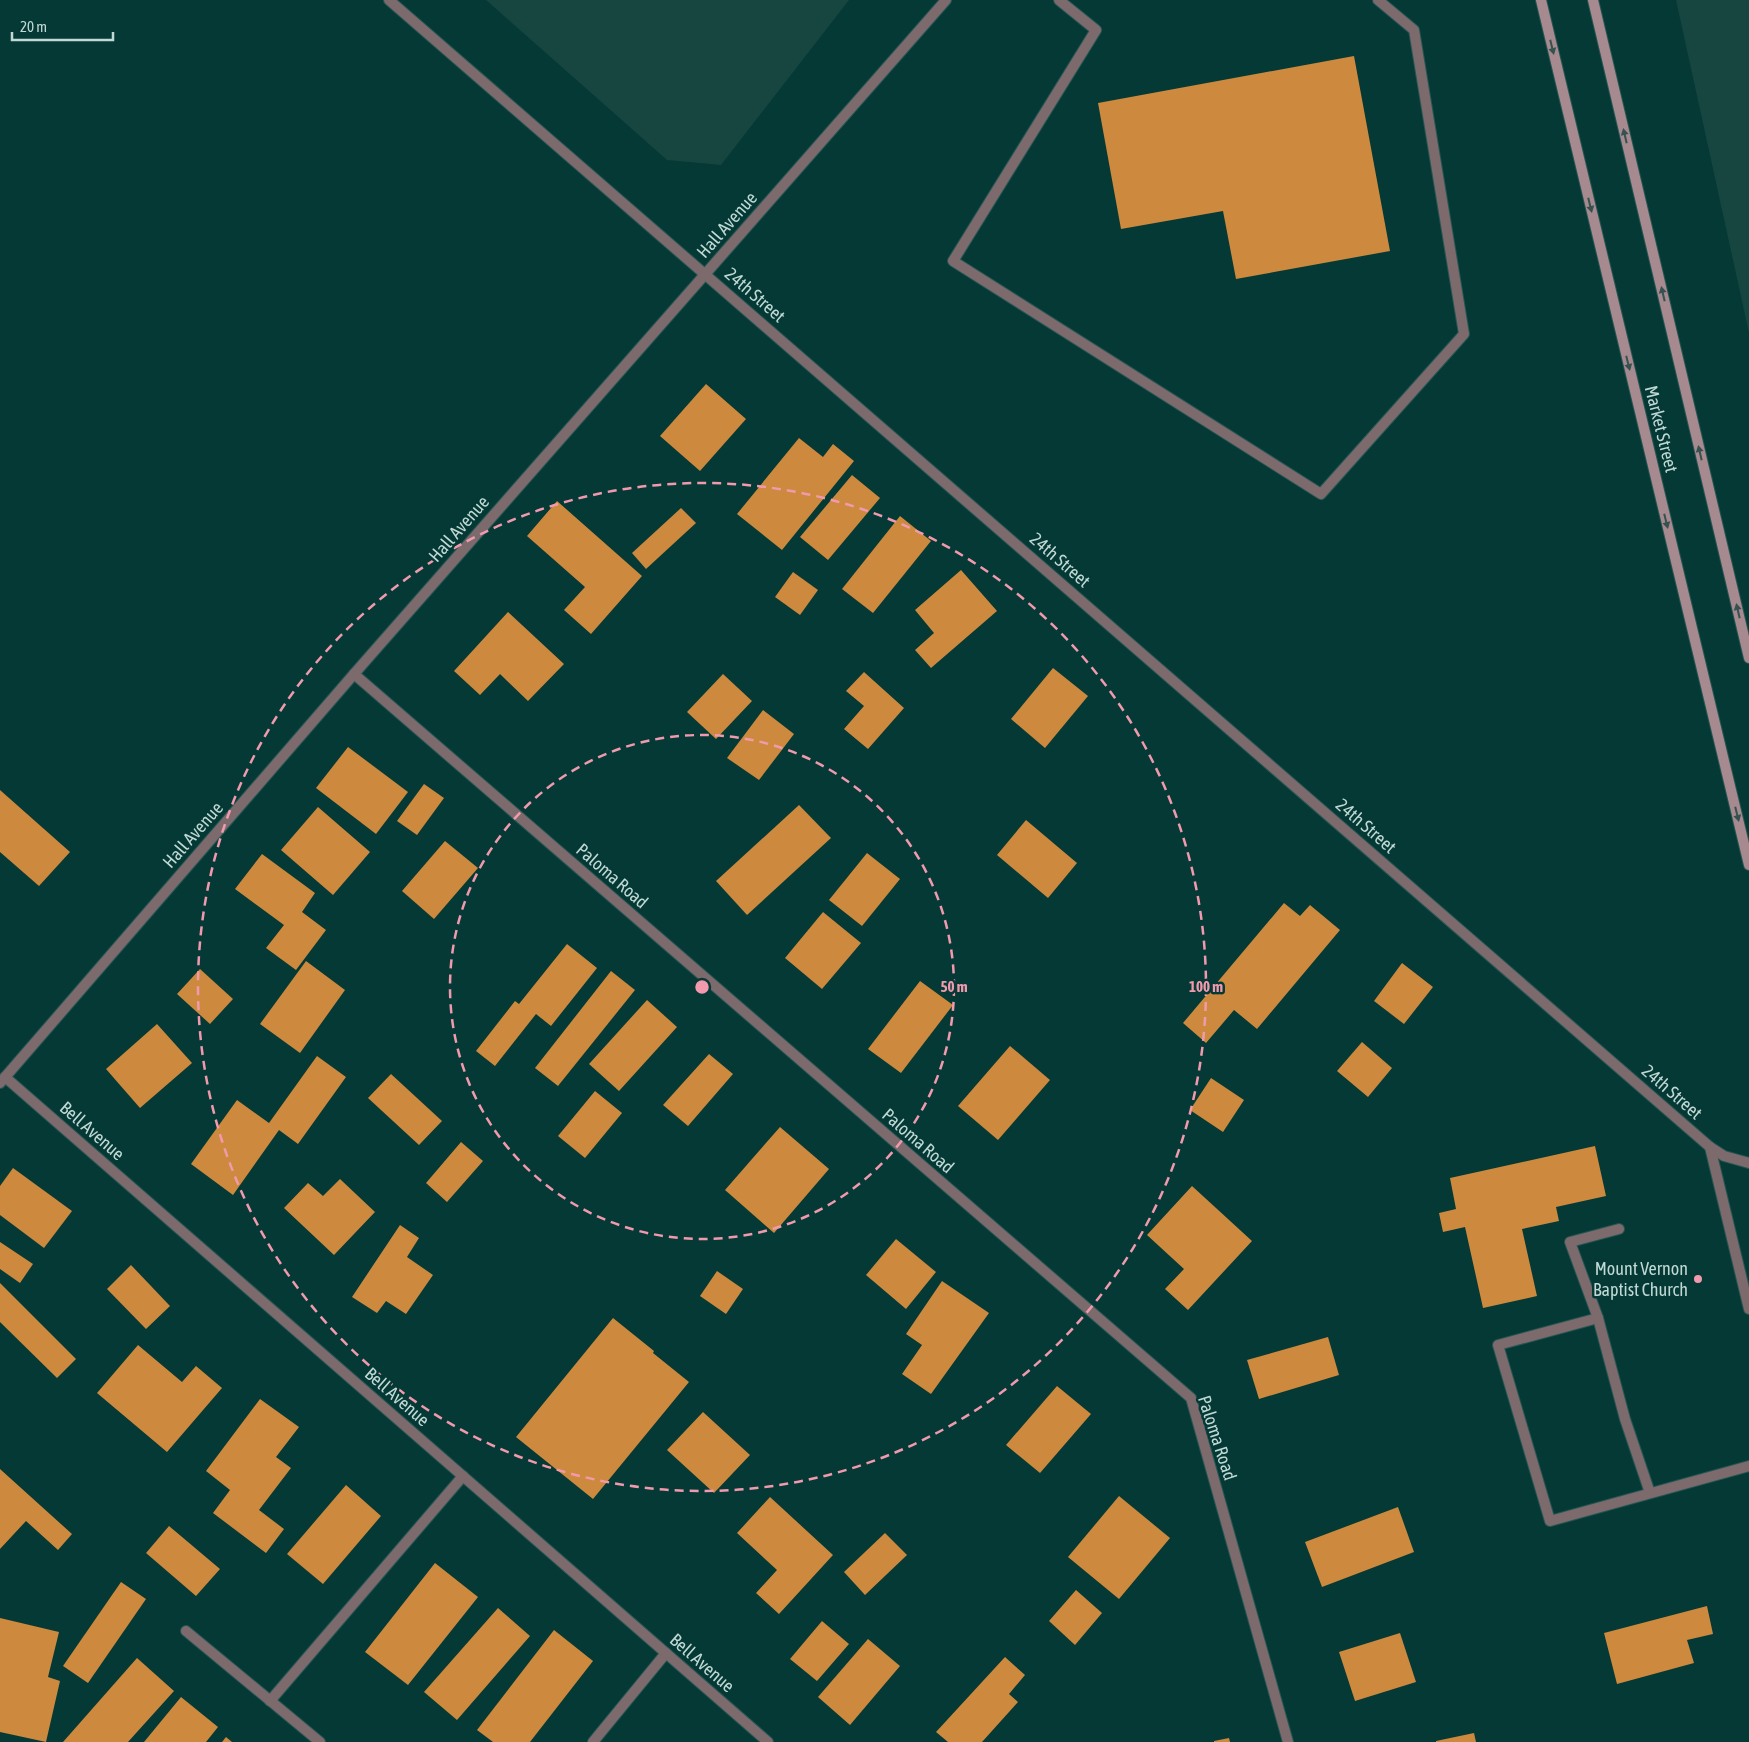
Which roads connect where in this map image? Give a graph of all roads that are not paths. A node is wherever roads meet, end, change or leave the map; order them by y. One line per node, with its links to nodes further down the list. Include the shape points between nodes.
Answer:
1 (389, 0): 7 (street, 24th Street)
2 (946, 0): 7 (street, Hall Avenue)
3 (1059, 0): 4 (street, via 1096,30 954,261 1321,494 1464,334 1414,30)
4 (1378, 0)
5 (1541, 0): 10 (main road, Market Street, one-way to 10)
6 (1592, 0): 8 (main road, Market Street, one-way to 6)
7 (706, 274): 9 (street, Hall Avenue); 12 (street, 24th Street)
8 (1749, 658)
9 (354, 674): 11 (street, Hall Avenue); 26 (street, Paloma Road, via 1191,1398)
10 (1749, 865)
11 (2, 1080): 18 (street, Bell Avenue)
12 (1710, 1147): 13 (street, 24th Street, via 1724,1156); 15 (street)
13 (1749, 1163)
14 (1619, 1229): 16 (street, via 1570,1242)
15 (1749, 1309)
16 (1598, 1318): 19 (street, via 1625,1419); 19 (street, via 1498,1345 1550,1521)
17 (1749, 1466): 19 (street)
18 (463, 1476): 21 (street, Bell Avenue); 22 (street)
19 (1650, 1493)
20 (186, 1631): 22 (street)
21 (666, 1654): 24 (street); 25 (street, Bell Avenue)
22 (270, 1701): 23 (street)
23 (320, 1742)
24 (593, 1742)
25 (768, 1742)
26 (1288, 1742)

